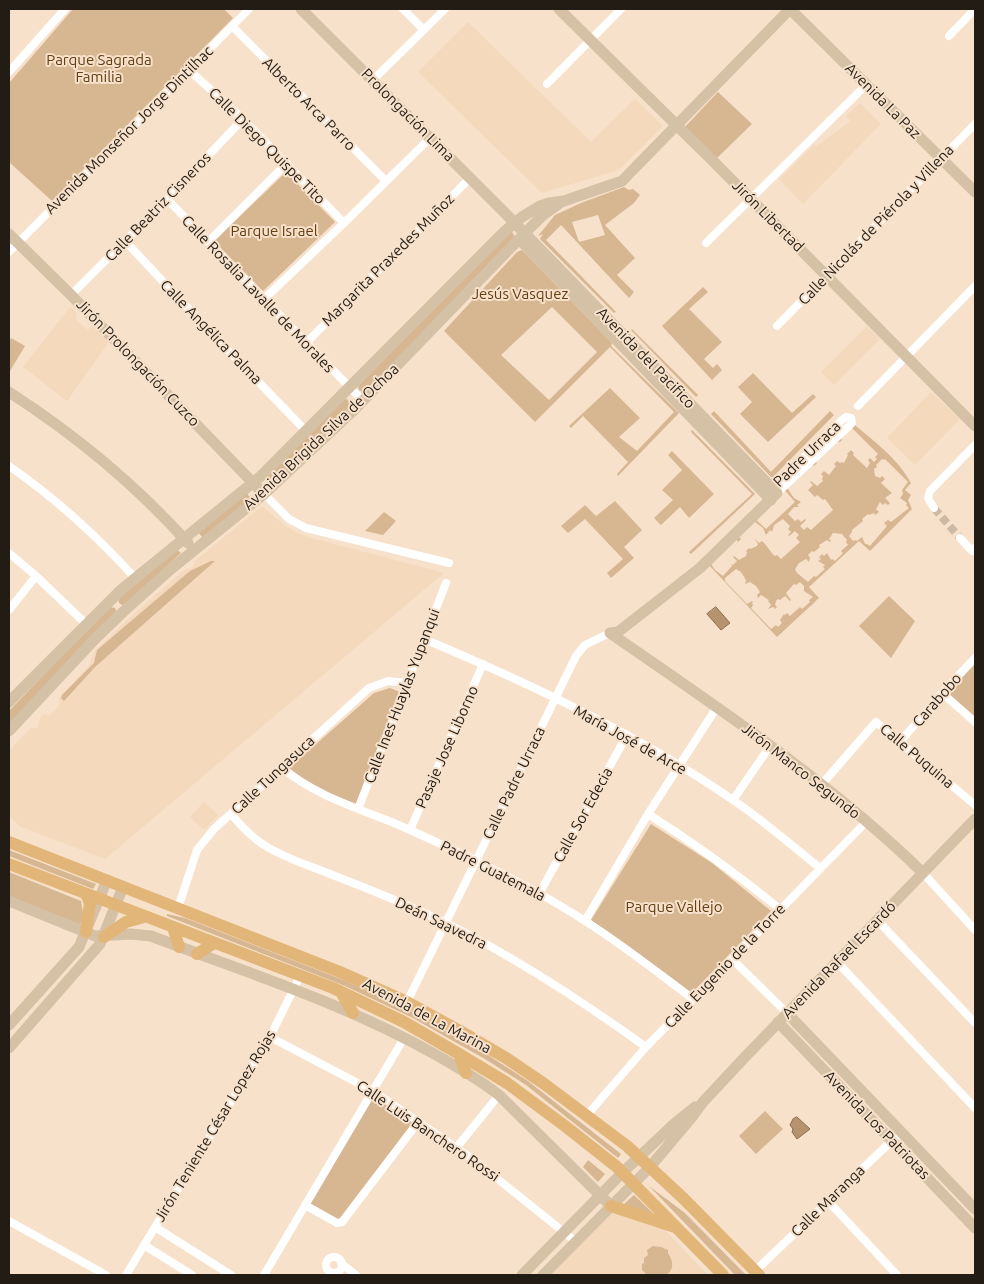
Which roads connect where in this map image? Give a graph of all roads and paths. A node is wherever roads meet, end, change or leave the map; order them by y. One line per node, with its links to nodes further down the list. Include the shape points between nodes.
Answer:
1 (65, 9): 15 (street)
2 (249, 9): 10 (street, Avenida Monseñor Jorge Dintilhac)
3 (301, 9): 16 (street, Prolongación Lima)
4 (403, 9): 11 (street)
5 (445, 9): 11 (street)
6 (559, 9): 13 (street, Jirón Libertad)
7 (621, 9): 13 (street)
8 (790, 9): 18 (street, Avenida La Paz); 21 (street, Avenida Brigida Silva de Ochoa)
9 (975, 9): 12 (street)
10 (232, 26): 14 (street, Avenida Monseñor Jorge Dintilhac); 26 (street, Alberto Arca Parro)
11 (424, 30): 16 (street)
12 (949, 36)
13 (590, 39): 17 (street); 21 (street, Jirón Libertad)
14 (189, 70): 19 (street, Calle Diego Quispe Tito); 37 (street, Avenida Monseñor Jorge Dintilhac)
15 (9, 72)
16 (373, 80): 22 (street, Prolongación Lima)
17 (547, 84)
18 (866, 84): 23 (street, Avenida La Paz); 29 (street)
19 (243, 119): 24 (street, Calle Diego Quispe Tito); 28 (street, Calle Beatriz Cisneros)
20 (975, 124): 23 (street, Calle Nicolás de Piérola y Villena)
21 (676, 125): 29 (street, Jirón Libertad); 30 (street, Avenida Brigida Silva de Ochoa, via 622,181)
22 (430, 138): 25 (street, Prolongación Lima); 26 (street)
23 (941, 158): 27 (street, Avenida La Paz); 40 (street, Calle Nicolás de Piérola y Villena)
24 (287, 163): 32 (street, Calle Diego Quispe Tito); 36 (street)
25 (470, 178): 31 (street, Prolongación Lima); 45 (street, Margarita Praxedes Muñoz)
26 (386, 181): 32 (street)
27 (975, 192)
28 (167, 199): 35 (street, Calle Beatriz Cisneros); 36 (street, Calle Rosalia Lavalle de Morales)
29 (751, 199): 38 (street); 40 (street, Jirón Libertad)
30 (564, 201): 31 (street, Avenida Brigida Silva de Ochoa, via 540,206); 34 (street, Avenida Brigida Silva de Ochoa, via 543,215)
31 (514, 222): 34 (street, Avenida del Pacifico); 47 (street, Avenida Brigida Silva de Ochoa)
32 (344, 223): 43 (street)
33 (9, 234): 37 (street, Jirón Prolongación Cuzco)
34 (522, 236): 49 (street, Avenida Brigida Silva de Ochoa); 57 (street, Avenida del Pacifico)
35 (126, 241): 42 (street, Calle Beatriz Cisneros); 52 (street, Calle Angélica Palma)
36 (208, 242): 43 (street, Calle Rosalia Lavalle de Morales)
37 (18, 243): 39 (street, Avenida Monseñor Jorge Dintilhac); 42 (street, Jirón Prolongación Cuzco)
38 (706, 243)
39 (9, 252)
40 (826, 275): 44 (street, Calle Nicolás de Piérola y Villena); 46 (street, Jirón Libertad)
41 (975, 286): 46 (street)
42 (71, 294): 55 (street, Jirón Prolongación Cuzco)
43 (264, 300): 45 (street, Calle Rosalia Lavalle de Morales)
44 (777, 326)
45 (306, 343): 47 (street, Calle Rosalia Lavalle de Morales)
46 (906, 357): 50 (street); 51 (street, Jirón Libertad)
47 (350, 388): 49 (street, Calle Rosalia Lavalle de Morales); 52 (street, Avenida Brigida Silva de Ochoa)
48 (9, 392): 59 (street, via 106,464)
49 (363, 401): 56 (street, Avenida Brigida Silva de Ochoa)
50 (858, 406)
51 (975, 426)
52 (302, 427): 55 (street, Avenida Brigida Silva de Ochoa)
53 (975, 445): 58 (street, via 930,491 928,498)
54 (9, 466): 66 (street, via 90,531)
55 (253, 483): 56 (street, Jirón Prolongación Cuzco); 59 (street, Avenida Brigida Silva de Ochoa)
56 (264, 494): 61 (street, Avenida Brigida Silva de Ochoa); 64 (street, via 289,519 306,528)
57 (772, 494): 57 (street, Padre Urraca, via 850,425 851,418 846,416); 72 (street, Padre Urraca, via 702,558 635,609)
58 (934, 508)
59 (184, 538): 61 (street); 66 (street, Avenida Brigida Silva de Ochoa)
60 (960, 538): 62 (street)
61 (194, 550): 70 (street, Avenida Brigida Silva de Ochoa)
62 (974, 550)
63 (9, 554): 65 (street)
64 (449, 563)
65 (36, 576): 69 (street); 71 (street)
66 (134, 578): 68 (street, Avenida Brigida Silva de Ochoa)
67 (446, 584): 73 (street, Calle Ines Huaylas Yupanqui)
68 (111, 600): 70 (street); 71 (street, Avenida Brigida Silva de Ochoa)
69 (9, 610)
70 (123, 612): 82 (street, Avenida Brigida Silva de Ochoa)
71 (84, 621): 79 (street, Avenida Brigida Silva de Ochoa)
72 (610, 633): 78 (street, Padre Urraca, via 580,649); 80 (street, Jirón Manco Segundo)
73 (424, 640): 75 (street, María José de Arce); 76 (street, Calle Ines Huaylas Yupanqui)
74 (975, 658): 77 (street, Carabobo)
75 (483, 664): 78 (street, María José de Arce); 96 (street, Pasaje Jose Liborno)
76 (407, 684): 87 (street, Calle Tungasuca, via 388,681 369,688); 91 (street, Calle Ines Huaylas Yupanqui)
77 (942, 693): 81 (street); 84 (street, Carabobo)
78 (556, 698): 83 (street, María José de Arce); 98 (street, Calle Padre Urraca)
79 (9, 702)
80 (717, 707): 85 (street, Jirón Manco Segundo); 86 (street)
81 (975, 722)
82 (9, 731)
83 (627, 735): 86 (street, María José de Arce); 105 (street, Calle Sor Edecia)
84 (900, 742): 88 (street, Calle Puquina, via 876,722); 90 (street, Calle Puquina)
85 (770, 746): 88 (street, Jirón Manco Segundo); 89 (street)
86 (678, 766): 89 (street, María José de Arce); 93 (street)
87 (281, 767): 91 (street, Padre Guatemala, via 307,787); 92 (street, Calle Tungasuca)
88 (822, 784): 95 (street, Jirón Manco Segundo)
89 (733, 800): 100 (street, María José de Arce)
90 (975, 805)
91 (358, 809): 96 (street, Padre Guatemala)
92 (231, 814): 109 (street, Calle Tungasuca, via 197,850); 114 (street, Deán Saavedra, via 264,846)
93 (648, 814): 110 (street, via 715,858); 113 (street)
94 (975, 819): 101 (street, Avenida Rafael Escardó)
95 (866, 822): 100 (street, Calle Eugenio de la Torre); 101 (street, Jirón Manco Segundo)
96 (410, 830): 98 (street, Padre Guatemala)
97 (9, 842): 102 (main road, Avenida de La Marina)
98 (476, 861): 105 (street, Padre Guatemala); 114 (street, Calle Padre Urraca)
99 (9, 864): 104 (main road, Avenida de La Marina)
100 (820, 868): 110 (street, Calle Eugenio de la Torre)
101 (923, 873): 112 (street, Avenida Rafael Escardó); 116 (street, Jirón Manco Segundo)
102 (107, 880): 103 (main road, Avenida de La Marina); 106 (street)
103 (124, 886): 108 (street); 109 (main road, Avenida de La Marina)
104 (86, 894): 106 (main road, Avenida de La Marina); 117 (main road, via 90,903)
105 (539, 894): 113 (street, Padre Guatemala)
106 (99, 899): 108 (main road, Avenida de La Marina); 117 (street)
107 (9, 901): 117 (street, Avenida de La Marina)
108 (116, 906): 111 (main road, Avenida de La Marina); 118 (street)
109 (178, 908): 128 (main road, Avenida de La Marina)
110 (780, 909): 122 (street, Calle Eugenio de la Torre)
111 (144, 916): 115 (main road, Avenida de La Marina); 118 (main road, via 126,922)
112 (877, 920): 123 (street, Avenida Rafael Escardó); 133 (street)
113 (585, 921): 127 (street, Padre Guatemala)
114 (446, 923): 128 (street, Calle Padre Urraca); 136 (street, Deán Saavedra, via 513,958)
115 (173, 927): 119 (main road, Avenida de La Marina); 120 (main road)
116 (975, 929)
117 (86, 932): 118 (street, Avenida de La Marina); 132 (street, via 79,947)
118 (104, 937): 120 (street, Avenida de La Marina, via 140,934); 137 (street)
119 (214, 943): 121 (main road); 124 (main road, Avenida de La Marina)
120 (179, 947): 121 (street, Avenida de La Marina)
121 (197, 954): 125 (street, Avenida de La Marina)
122 (732, 959): 127 (street, Calle Eugenio de la Torre); 130 (street)
123 (837, 962): 130 (street, Avenida Rafael Escardó); 143 (street)
124 (300, 976): 125 (street, Jirón Teniente César Lopez Rojas); 126 (main road, Avenida de La Marina)
125 (295, 989): 129 (street, Avenida de La Marina); 134 (street, Jirón Teniente César Lopez Rojas)
126 (341, 992): 129 (main road); 138 (main road, Avenida de La Marina, via 404,1022)
127 (693, 999): 136 (street, Calle Eugenio de la Torre)
128 (407, 1002): 144 (main road, Avenida de La Marina, via 506,1058)
129 (353, 1013): 135 (street, Avenida de La Marina)
130 (787, 1013): 131 (street, Avenida Rafael Escardó); 146 (street, Avenida Los Patriotas)
131 (778, 1022): 142 (street, Avenida Rafael Escardó); 147 (street, Avenida Los Patriotas)
132 (9, 1024)
133 (975, 1024)
134 (270, 1037): 140 (street, Calle Luis Banchero Rossi); 160 (street, Jirón Teniente César Lopez Rojas)
135 (404, 1038): 139 (street, Avenida de La Marina); 140 (street)
136 (646, 1047): 144 (street, Calle Eugenio de la Torre)
137 (9, 1048)
138 (460, 1054): 139 (main road); 151 (main road, Avenida de La Marina, via 507,1083)
139 (466, 1073): 141 (street, Avenida de La Marina)
140 (373, 1091): 145 (street, Calle Luis Banchero Rossi); 155 (street)
141 (499, 1095): 148 (street); 153 (street, Avenida de La Marina)
142 (702, 1102): 149 (street, Avenida Rafael Escardó); 150 (street, Avenida Rafael Escardó)
143 (975, 1108)
144 (587, 1114): 149 (main road, Avenida de La Marina)
145 (419, 1121): 148 (street, Calle Luis Banchero Rossi); 155 (street, via 342,1222 337,1223)
146 (902, 1132): 147 (street, Calle Maranga); 157 (street, Avenida Los Patriotas)
147 (892, 1141): 154 (street, Calle Maranga); 162 (street, Avenida Los Patriotas)
148 (457, 1147): 163 (street, Calle Luis Banchero Rossi)
149 (639, 1156): 150 (main road, Avenida de La Marina); 151 (street, Avenida Rafael Escardó)
150 (650, 1167): 152 (street, Avenida Rafael Escardó); 168 (main road, Avenida de La Marina)
151 (622, 1172): 152 (main road, Avenida de La Marina); 153 (street, Avenida Rafael Escardó)
152 (633, 1183): 156 (street, Avenida Rafael Escardó); 161 (main road, Avenida de La Marina)
153 (600, 1196): 156 (street, Avenida de La Marina); 163 (street, Avenida Rafael Escardó)
154 (828, 1201): 168 (street, Calle Maranga); 178 (street)
155 (305, 1205): 173 (street)
156 (611, 1206): 159 (main road); 164 (street, Avenida Rafael Escardó)
157 (975, 1209)
158 (9, 1221): 169 (street)
159 (662, 1223): 161 (main road); 166 (main road, via 691,1253)
160 (155, 1227): 165 (street, Jirón Teniente César Lopez Rojas); 172 (street)
161 (676, 1228): 166 (main road, Avenida de La Marina)
162 (975, 1228)
163 (565, 1232): 164 (street, Calle Luis Banchero Rossi); 175 (street, Avenida Rafael Escardó)
164 (575, 1241): 176 (street, Avenida Rafael Escardó)
165 (144, 1245): 170 (street, Jirón Teniente César Lopez Rojas); 171 (street)
166 (706, 1258): 177 (main road, Avenida de La Marina)
167 (343, 1266): 174 (street)
168 (757, 1273)
169 (106, 1275)
170 (126, 1275)
171 (192, 1275)
172 (231, 1275)
173 (264, 1275)
174 (356, 1275)
175 (522, 1275)
176 (543, 1275)
177 (723, 1275)
178 (897, 1275)

